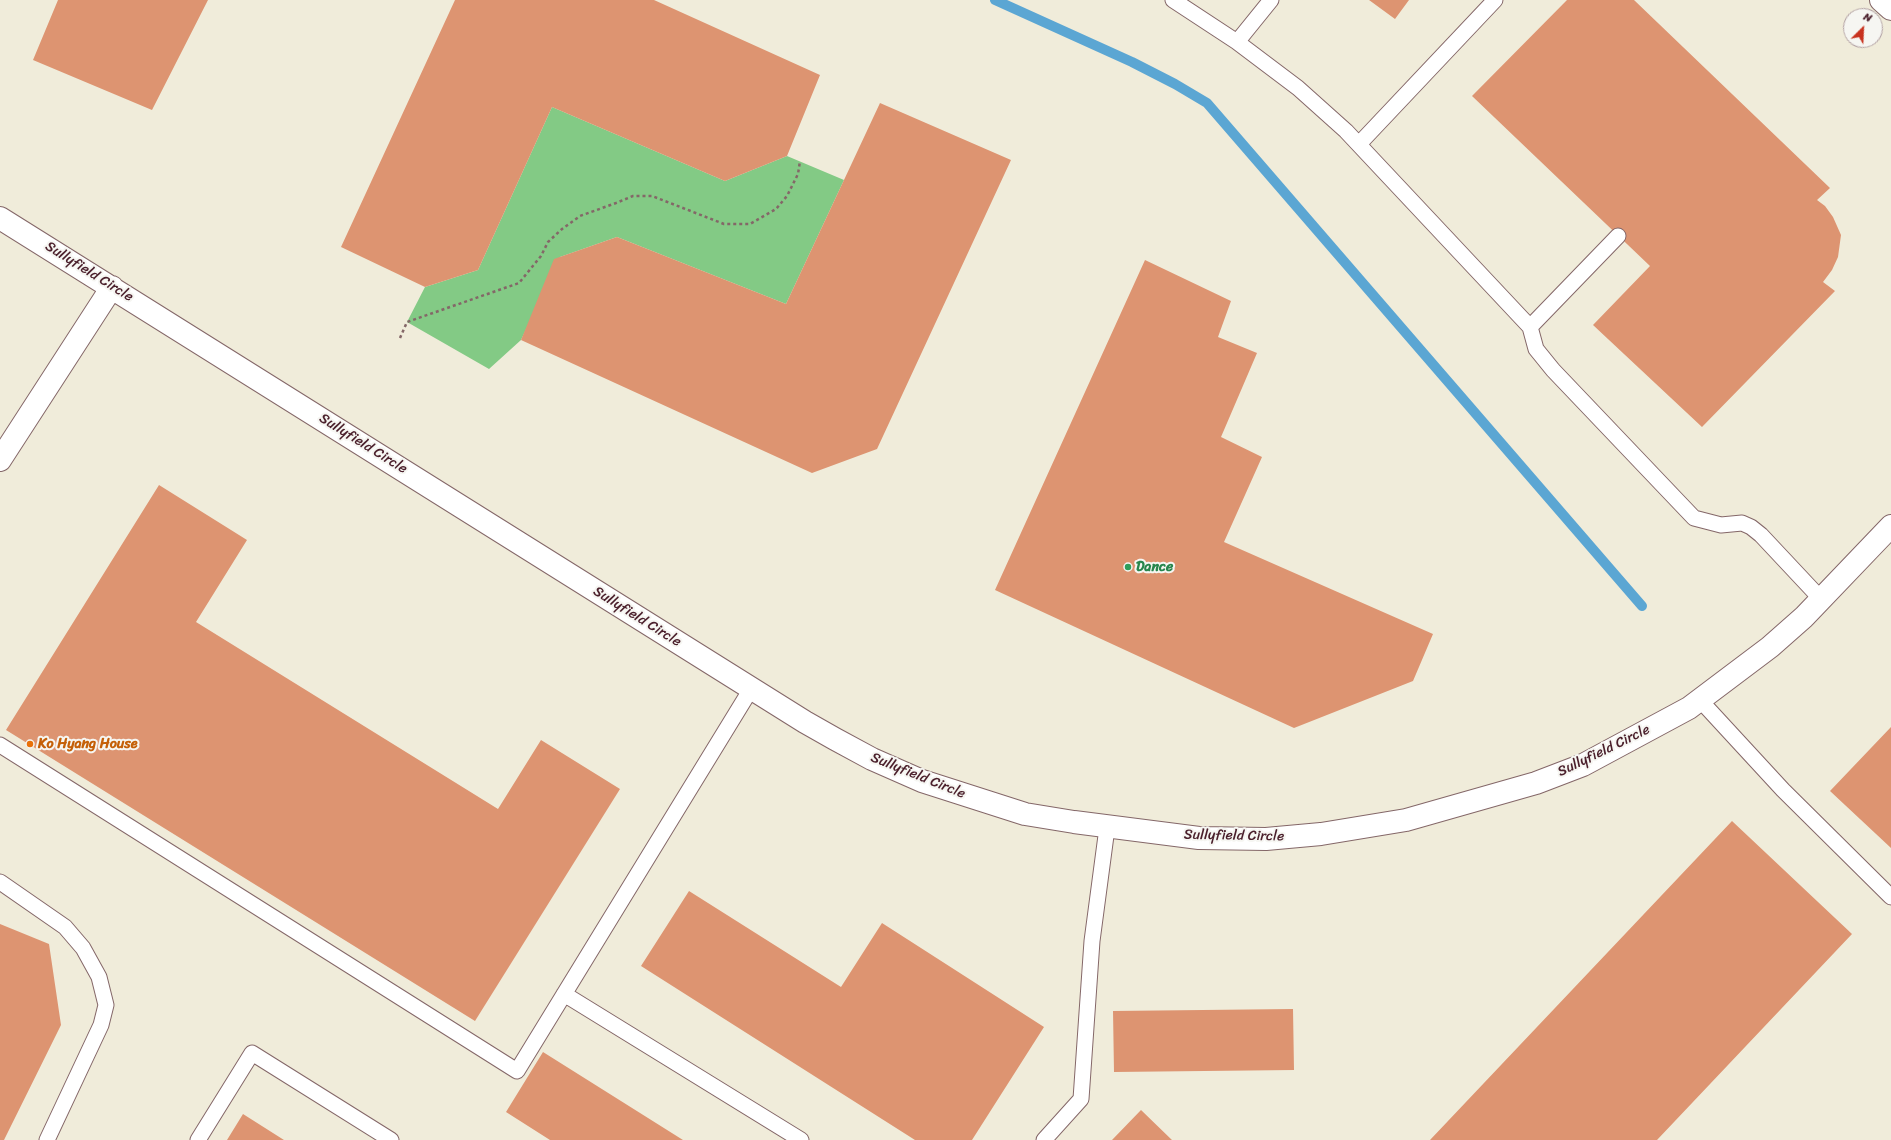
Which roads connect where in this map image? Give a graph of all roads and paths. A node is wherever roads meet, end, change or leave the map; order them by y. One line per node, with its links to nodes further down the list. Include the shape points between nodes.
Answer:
1 (1173, 0): 6 (lane)
2 (1270, 0): 6 (lane)
3 (1495, 0): 7 (lane)
4 (1881, 0): 5 (street)
5 (1891, 9)
6 (1237, 42): 7 (lane, via 1298,88)
7 (1359, 144): 12 (lane)
8 (800, 162): 13 (path, via 798,174 787,196 776,209 750,224 724,224 652,196 632,196 580,216 548,242 541,256 519,283 407,322)
9 (0, 218): 11 (street, Sullyfield Circle)
10 (1618, 236): 12 (lane)
11 (112, 286): 14 (street); 17 (street, Sullyfield Circle)
12 (1530, 327): 16 (lane, via 1536,349 1549,365 1694,518 1721,525 1742,523 1751,527)
13 (400, 338)
14 (0, 460)
15 (1891, 526): 16 (street, Sullyfield Circle)
16 (1821, 599): 18 (street, Sullyfield Circle, via 1770,647)
17 (751, 689): 20 (street, Sullyfield Circle, via 872,759 922,781 1026,814); 23 (lane)
18 (1700, 700): 20 (street, Sullyfield Circle, via 1583,765 1536,783 1406,820 1321,834 1266,839 1198,838); 22 (lane, via 1783,790)
19 (0, 746): 23 (lane, via 517,1071)
20 (1107, 828): 28 (lane, via 1092,941 1082,1099)
21 (0, 882): 24 (lane, via 65,927 99,976 106,1005 101,1026)
22 (1891, 897)
23 (564, 994): 27 (lane)
24 (47, 1140)
25 (198, 1140): 26 (lane, via 252,1054)
26 (391, 1140)
27 (801, 1140)
28 (1044, 1140)

